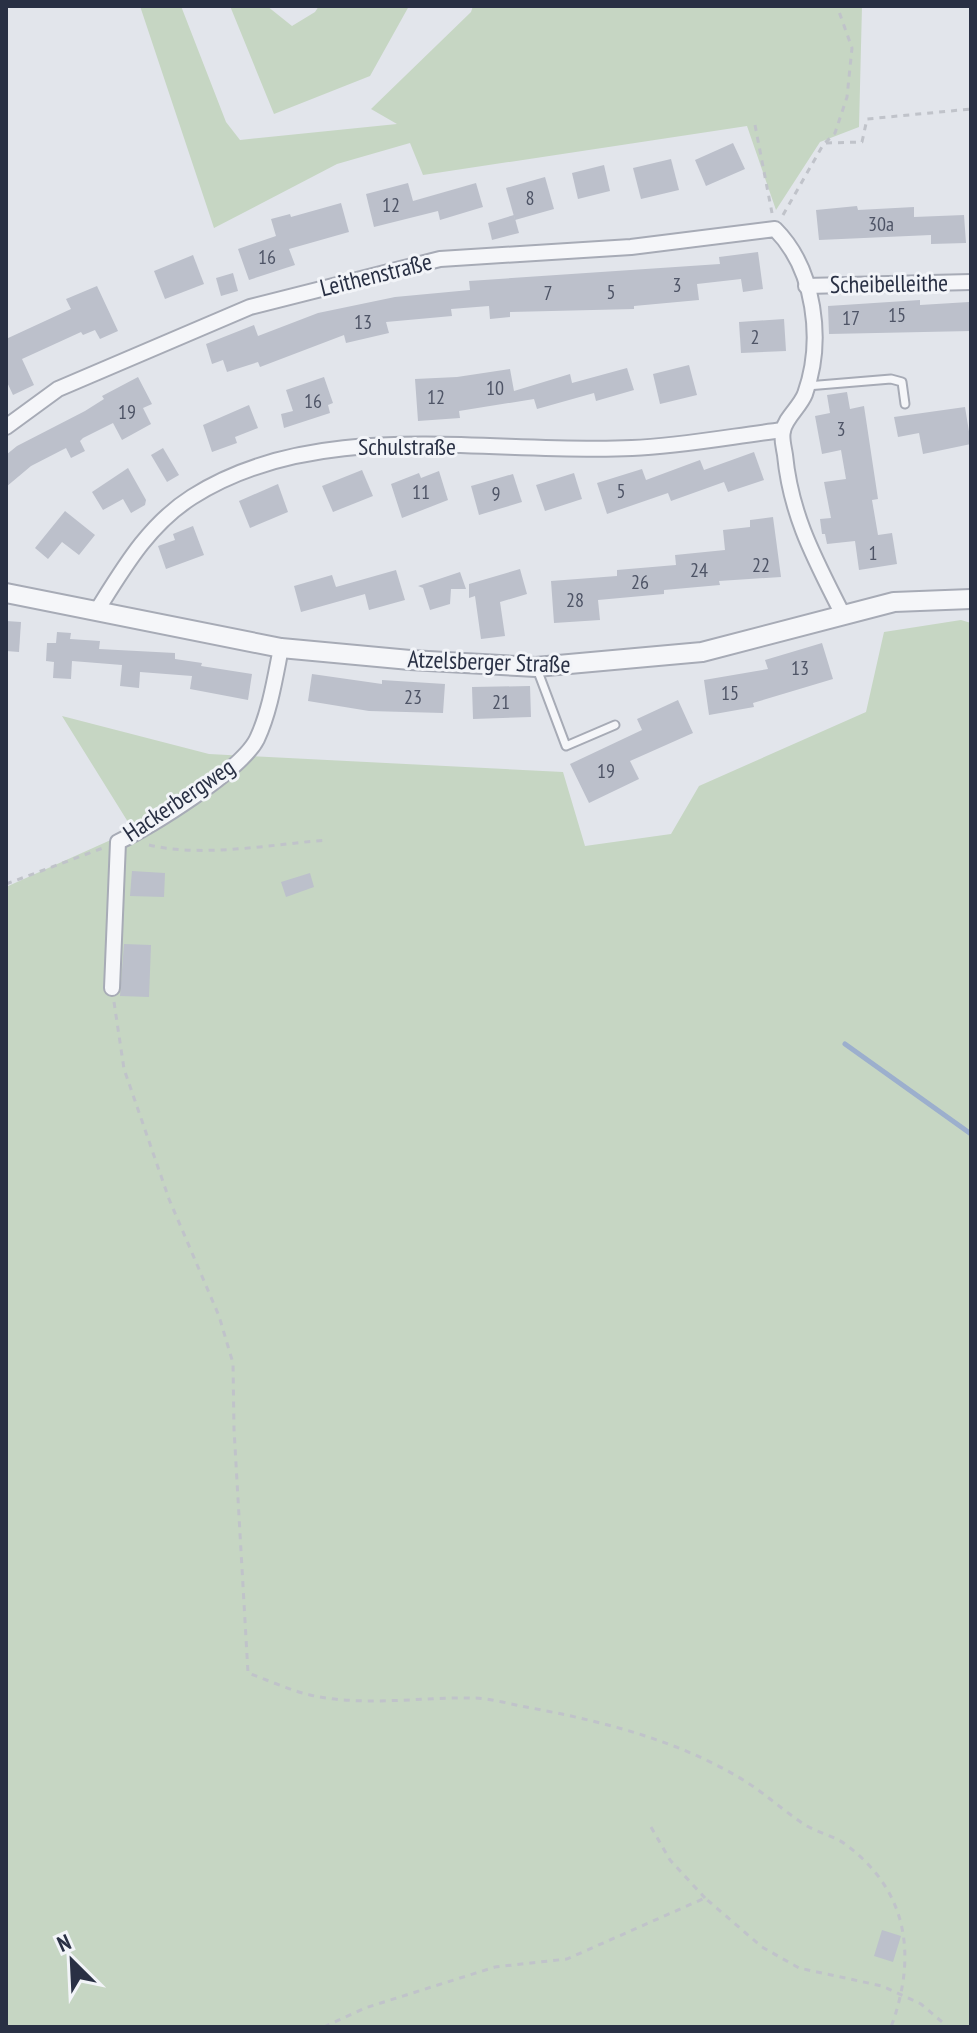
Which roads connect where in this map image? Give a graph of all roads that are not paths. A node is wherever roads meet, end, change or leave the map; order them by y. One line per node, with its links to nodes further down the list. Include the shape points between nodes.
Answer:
1 (971, 282): 2 (street, Scheibelleithe)
2 (806, 286): 3 (street, via 815,359); 5 (street, Leithenstraße, via 794,248 775,229 631,247 440,259 250,307 58,389)
3 (807, 386): 4 (lane, via 891,379 902,382); 6 (street)
4 (905, 404)
5 (6, 427)
6 (783, 430): 9 (street, Schulstraße, via 633,448 346,447 296,453 193,496 163,519 134,551); 10 (street, via 789,496)
7 (6, 593): 9 (street, Atzelsberger Straße)
8 (971, 599): 10 (street, Atzelsberger Straße, via 894,602)
9 (96, 612): 11 (street, Atzelsberger Straße)
10 (843, 615): 12 (street, Atzelsberger Straße, via 702,652)
11 (281, 648): 12 (street, Atzelsberger Straße); 14 (street, Hackerbergweg, via 264,719 249,750 200,791 118,842)
12 (536, 667): 13 (lane, via 566,746)
13 (615, 725)
14 (112, 988)

